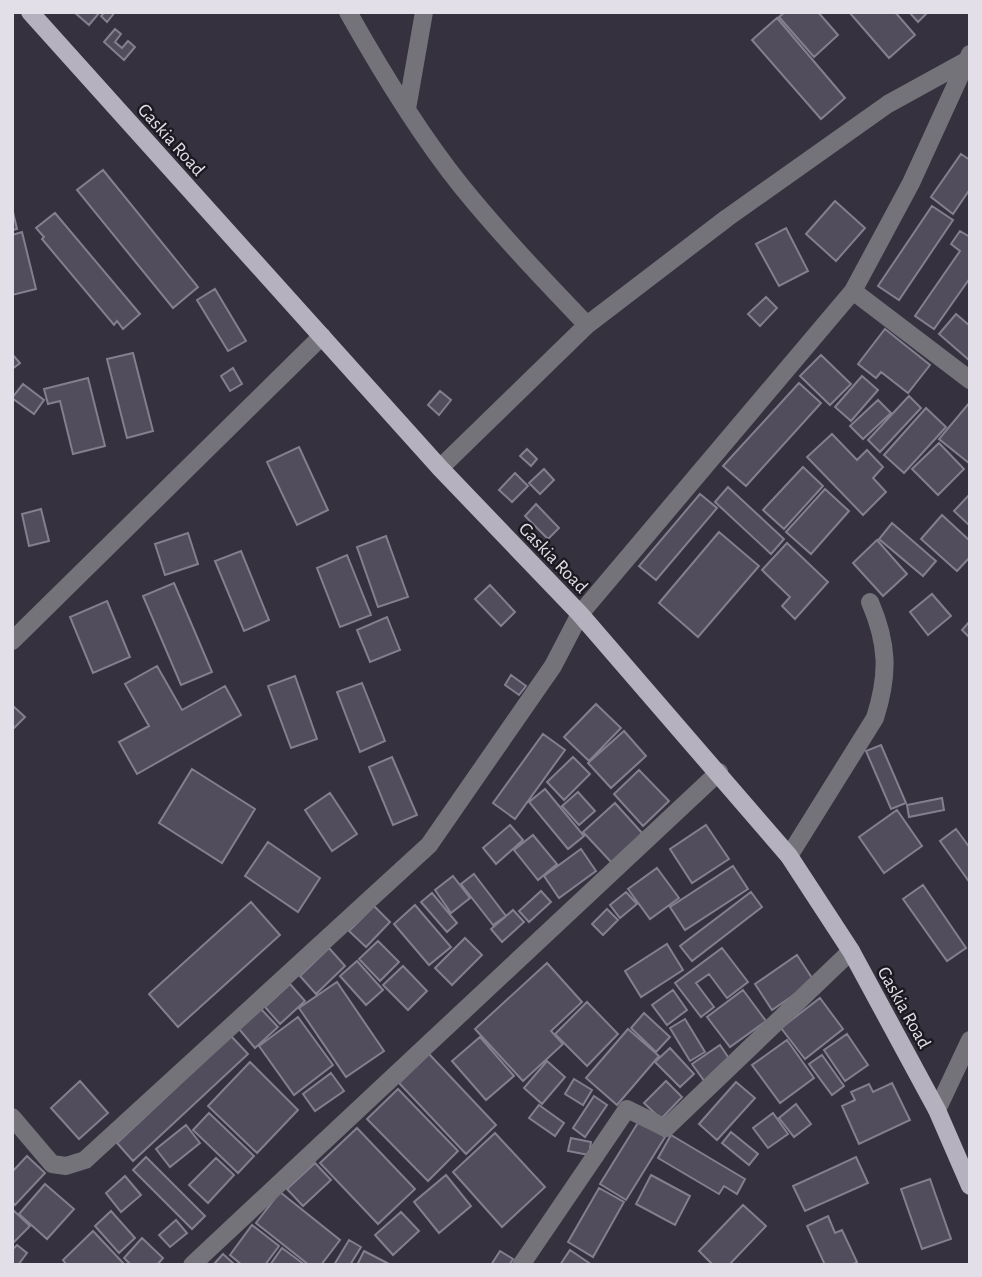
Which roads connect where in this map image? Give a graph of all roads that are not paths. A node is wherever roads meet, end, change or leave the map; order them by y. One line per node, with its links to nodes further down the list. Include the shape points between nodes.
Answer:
1 (30, 12): 8 (main road, Gaskia Road)
2 (348, 12): 5 (street)
3 (424, 12): 5 (street)
4 (969, 57): 6 (street, via 911,183); 7 (street, via 888,104)
5 (407, 109): 7 (street, via 468,194)
6 (853, 291): 9 (street); 12 (street)
7 (587, 325): 10 (street)
8 (322, 336): 10 (main road, Gaskia Road); 13 (street)
9 (970, 380)
10 (440, 468): 12 (main road, Gaskia Road)
11 (870, 602): 15 (street, via 881,630 884,666 875,718)
12 (580, 614): 14 (main road, Gaskia Road); 19 (street, via 553,666 429,845 85,1160 75,1165 52,1164)
13 (12, 642)
14 (719, 772): 15 (main road, Gaskia Road); 21 (street)
15 (789, 856): 16 (main road, Gaskia Road)
16 (851, 951): 18 (main road, Gaskia Road); 22 (street, via 666,1128 626,1109)
17 (970, 1040): 18 (street)
18 (937, 1110): 20 (main road, Gaskia Road)
19 (12, 1117)
20 (970, 1186)
21 (192, 1265)
22 (521, 1265)

